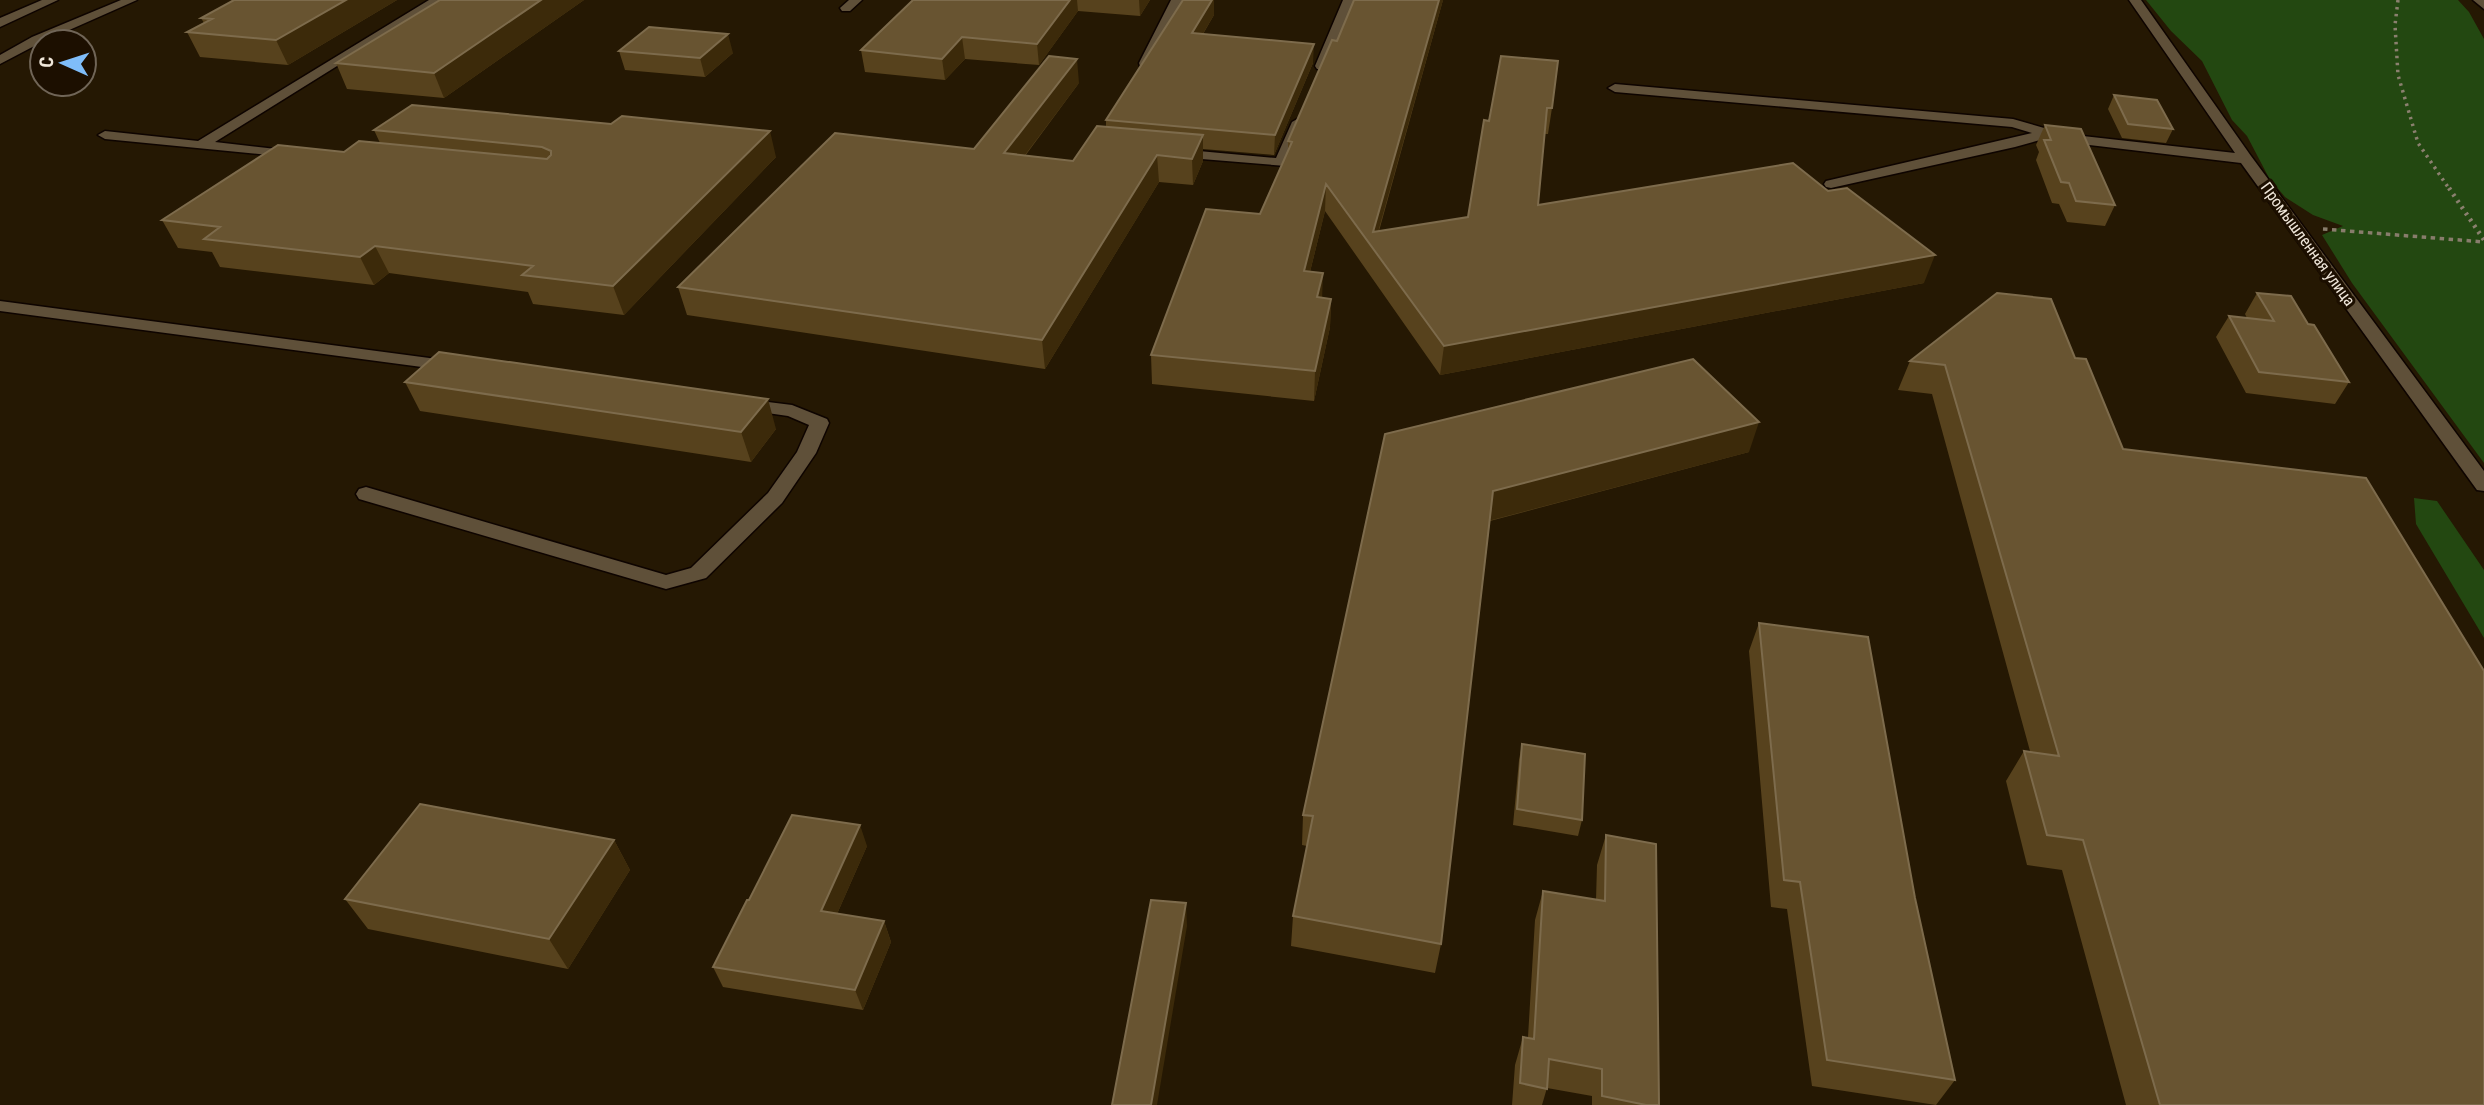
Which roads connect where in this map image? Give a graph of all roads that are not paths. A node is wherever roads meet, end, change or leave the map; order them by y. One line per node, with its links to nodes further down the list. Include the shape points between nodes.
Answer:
1 (52, 0): 9 (street)
2 (131, 0): 10 (street)
3 (437, 0): 17 (street)
4 (1177, 0): 11 (street)
5 (1349, 0): 12 (street)
6 (2135, 0): 20 (street, Промышленная улица)
7 (2479, 0): 8 (street)
8 (2484, 5)
9 (0, 23)
10 (0, 60)
11 (1140, 70)
12 (1317, 79)
13 (1615, 88): 15 (street, via 2013,122)
14 (1307, 103): 18 (street, via 1281,163)
15 (2047, 133): 20 (street); 21 (street)
16 (105, 135): 17 (street)
17 (201, 145): 19 (street)
18 (1163, 152)
19 (309, 156)
20 (2246, 159): 25 (street, Промышленная улица)
21 (1831, 184)
22 (0, 306): 23 (street)
23 (464, 368)
24 (723, 402): 26 (street, via 792,411 820,423 775,498 698,573 666,582)
25 (2484, 485)
26 (366, 494)

